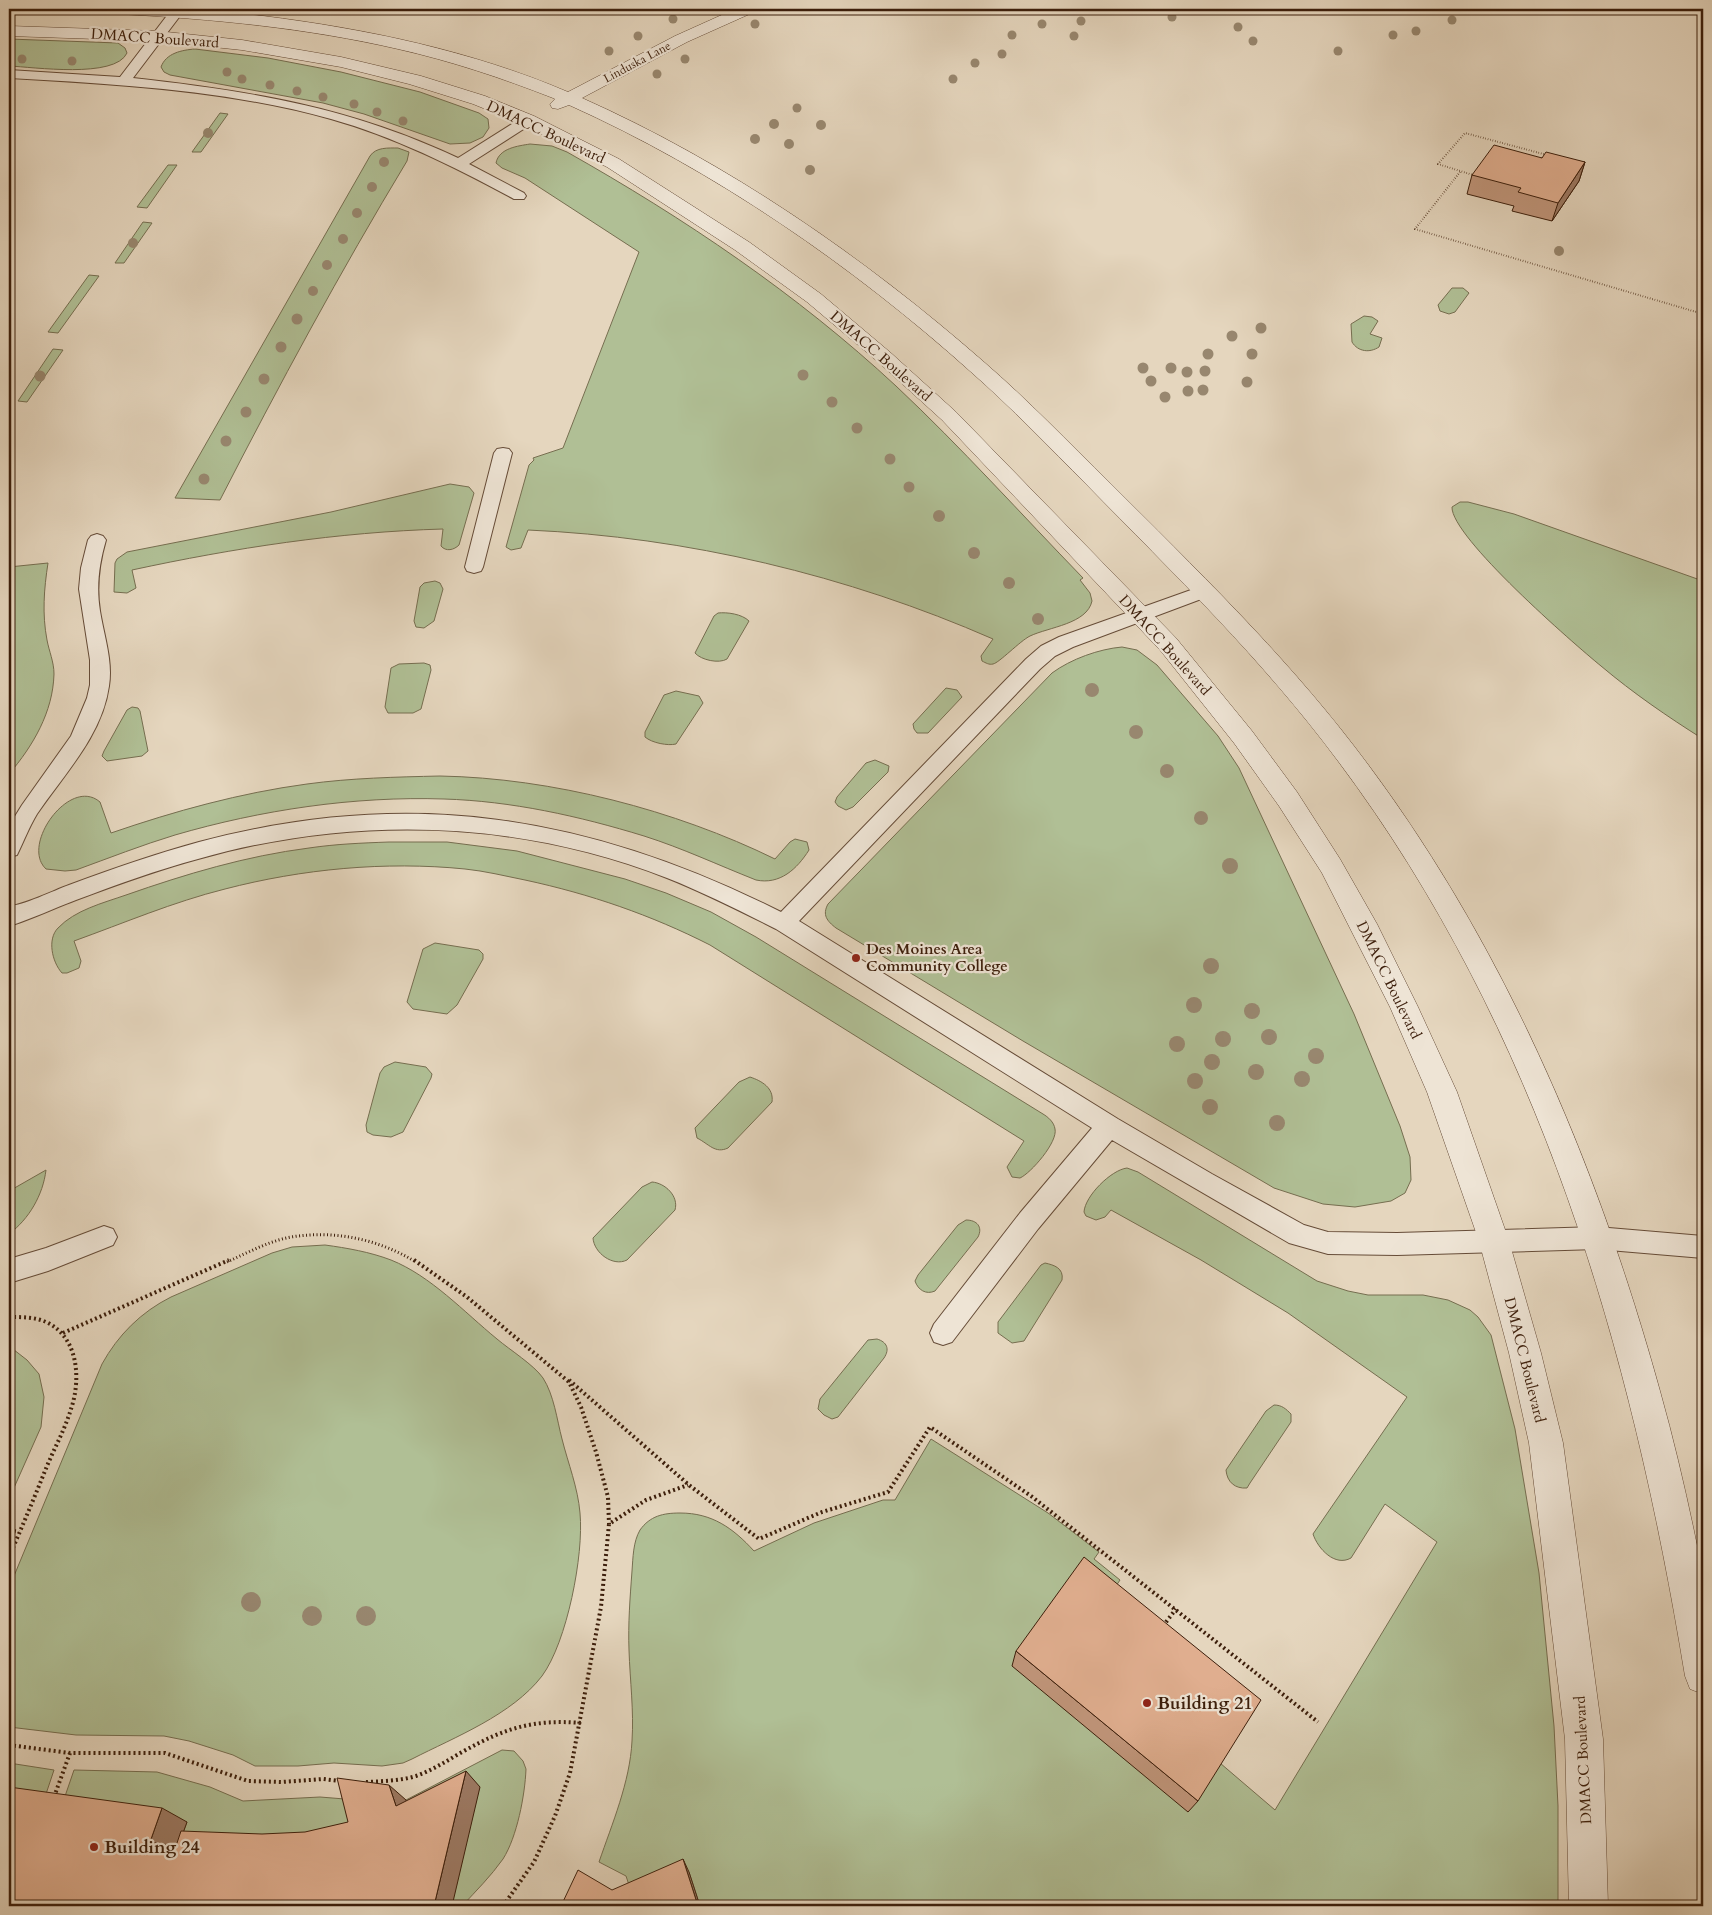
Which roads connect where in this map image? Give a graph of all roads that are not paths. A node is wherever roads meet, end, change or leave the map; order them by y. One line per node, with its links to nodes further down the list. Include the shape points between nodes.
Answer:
1 (120, 9): 3 (street, DMACC Boulevard)
2 (748, 9): 8 (street, Linduska Lane, via 681,39)
3 (177, 12): 5 (lane); 8 (street, DMACC Boulevard, via 310,26 375,38 496,71)
4 (9, 31): 5 (street, DMACC Boulevard)
5 (157, 36): 7 (lane); 9 (street, DMACC Boulevard, via 290,53 380,71 456,93)
6 (9, 74): 7 (lane)
7 (124, 81): 10 (lane, via 311,109 398,138)
8 (568, 98): 9 (street, Linduska Lane); 15 (street, DMACC Boulevard, via 703,168 868,277 1014,400)
9 (528, 120): 10 (lane); 16 (street, DMACC Boulevard, via 613,163 742,246 814,298 949,416)
10 (459, 164): 11 (lane)
11 (519, 196)
12 (503, 453): 14 (lane)
13 (98, 540): 17 (lane, via 91,559 88,596 98,649 98,698 77,746 25,816)
14 (474, 567)
15 (1205, 590): 16 (lane); 22 (street, DMACC Boulevard, via 1319,718 1368,782 1436,886 1507,1016 1558,1130)
16 (1139, 615): 19 (lane, via 1066,642 1040,657); 23 (street, DMACC Boulevard, via 1168,644 1243,737 1331,866 1404,1007 1442,1092)
17 (9, 849)
18 (9, 916): 19 (lane, via 178,857 247,838 315,826 426,821 532,832 628,856 723,892)
19 (784, 923): 20 (lane)
20 (1109, 1126): 23 (lane, via 1298,1235 1328,1243); 26 (lane, via 1029,1221)
21 (104, 1237): 25 (lane, via 48,1260)
22 (1597, 1238): 23 (lane); 24 (lane); 27 (street, DMACC Boulevard, via 1634,1351 1662,1466 1693,1611)
23 (1494, 1242): 28 (street, DMACC Boulevard, via 1546,1443 1584,1738)
24 (1703, 1247)
25 (9, 1271)
26 (943, 1333)
27 (1703, 1676)
28 (1589, 1906)

